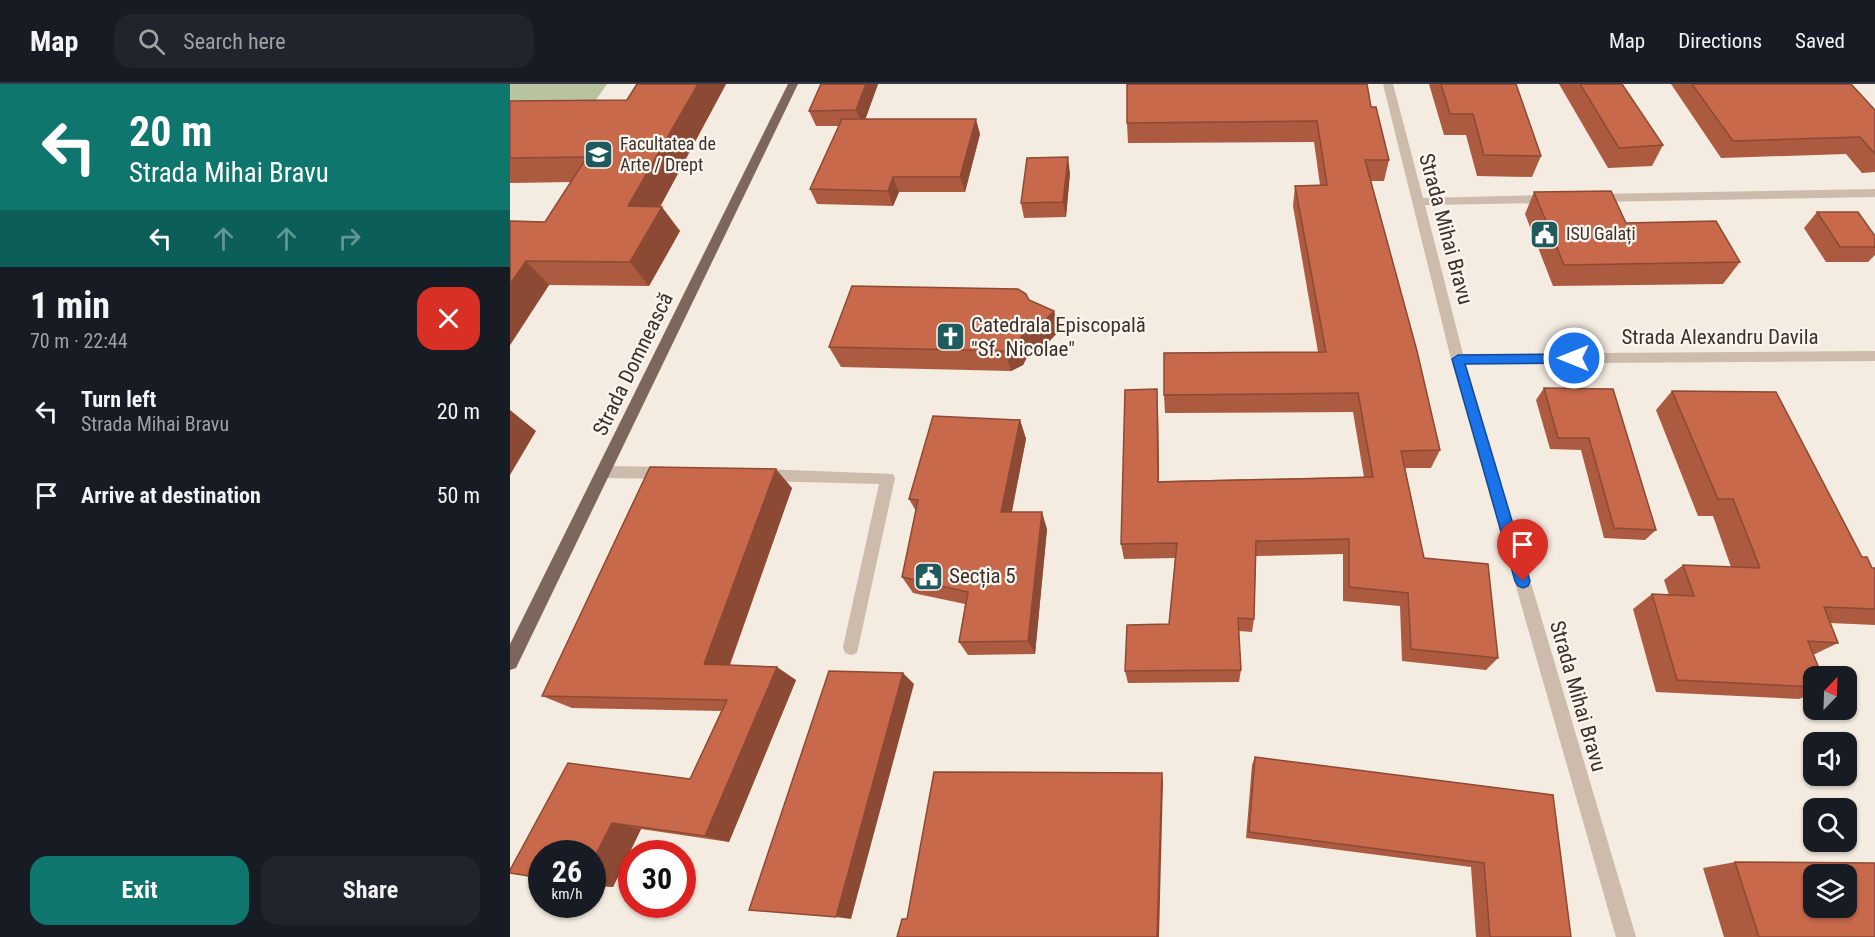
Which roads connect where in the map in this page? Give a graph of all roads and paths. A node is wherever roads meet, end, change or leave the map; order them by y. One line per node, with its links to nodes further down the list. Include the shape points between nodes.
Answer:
1 (793, 84): 9 (main road, Strada Domnească)
2 (1388, 84): 6 (street, Strada Mihai Bravu)
3 (1875, 192): 5 (street)
4 (1558, 199): 6 (street)
5 (1582, 199)
6 (1417, 202): 8 (street, Strada Mihai Bravu)
7 (1875, 356): 8 (street, Strada Alexandru Davila)
8 (1458, 359): 14 (street, Strada Mihai Bravu)
9 (605, 472): 10 (street); 13 (main road, Strada Domnească)
10 (676, 473)
11 (747, 475): 12 (street, via 888,478)
12 (850, 647)
13 (510, 662)
14 (1626, 937)

